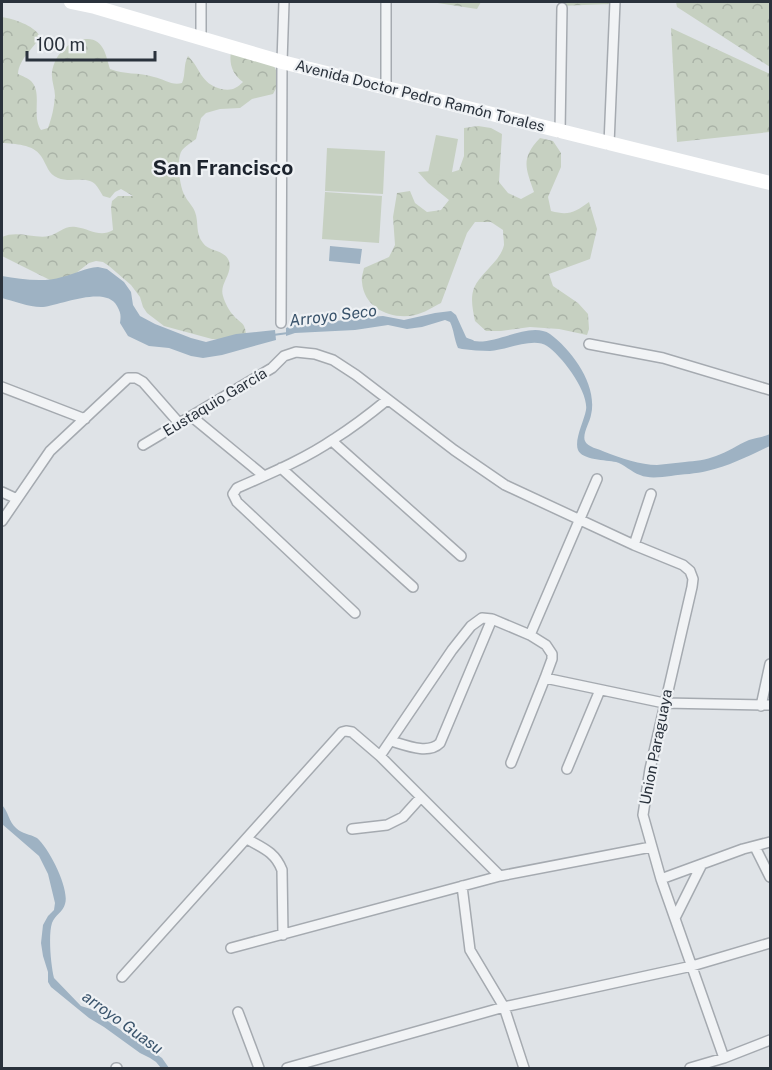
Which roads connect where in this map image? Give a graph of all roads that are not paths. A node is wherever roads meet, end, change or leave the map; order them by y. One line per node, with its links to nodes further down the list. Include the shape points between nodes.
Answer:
1 (71, 2): 7 (street, Avenida Doctor Pedro Ramón Torales)
2 (201, 2): 7 (street)
3 (284, 2): 8 (street)
4 (386, 2): 9 (street)
5 (615, 2): 11 (street)
6 (562, 8): 10 (street)
7 (201, 38): 8 (street, Avenida Doctor Pedro Ramón Torales)
8 (282, 62): 9 (street, Avenida Doctor Pedro Ramón Torales); 13 (street)
9 (386, 88): 10 (street, Avenida Doctor Pedro Ramón Torales)
10 (560, 132): 11 (street, Avenida Doctor Pedro Ramón Torales)
11 (609, 144): 12 (street, Avenida Doctor Pedro Ramón Torales)
12 (771, 183)
13 (281, 323)
14 (589, 344): 16 (street, via 663,358)
15 (2, 387): 19 (street)
16 (771, 390)
17 (387, 400): 18 (street, Eustaquio García, via 333,360 296,352); 21 (street); 30 (street, via 505,485)
18 (191, 416): 20 (street, Eustaquio García); 24 (street)
19 (85, 419): 20 (street, via 128,378 136,378); 28 (street, via 50,451)
20 (179, 423): 22 (street, Eustaquio García)
21 (332, 441): 23 (street); 32 (street)
22 (143, 445)
23 (281, 468): 24 (street); 33 (street)
24 (264, 476): 34 (street, via 237,488 233,494 237,502)
25 (597, 479): 30 (street)
26 (2, 492): 28 (street)
27 (651, 494): 31 (street)
28 (17, 498): 29 (street)
29 (2, 520)
30 (580, 520): 31 (street); 36 (street)
31 (634, 545): 40 (street, Union Paraguaya, via 682,565 693,579)
32 (461, 556)
33 (413, 587)
34 (355, 613)
35 (492, 619): 36 (street); 42 (street, via 482,618 471,626); 42 (street, via 440,743 428,749)
36 (530, 635): 38 (street, via 552,654)
37 (771, 664): 41 (street)
38 (545, 678): 39 (street); 44 (street)
39 (600, 690): 40 (street); 45 (street)
40 (664, 703): 41 (street); 50 (street, Union Paraguaya, via 643,815)
41 (766, 705)
42 (391, 741): 43 (street)
43 (380, 756): 46 (street); 48 (street, via 352,732 342,732)
44 (511, 763)
45 (567, 770)
46 (422, 797): 47 (street, via 403,817 387,825); 53 (street)
47 (352, 829)
48 (247, 839): 58 (street, via 279,861); 62 (street)
49 (771, 842): 51 (street)
50 (651, 847): 53 (street); 55 (street, Union Paraguaya)
51 (754, 847): 52 (street); 54 (street)
52 (702, 864): 55 (street); 57 (street)
53 (500, 876): 56 (street)
54 (771, 878)
55 (661, 879): 57 (street, Union Paraguaya)
56 (462, 886): 58 (street); 63 (street, via 470,950)
57 (675, 918): 61 (street, Union Paraguaya)
58 (283, 935): 60 (street)
59 (771, 943): 61 (street)
60 (231, 948)
61 (692, 966): 63 (street); 66 (street, Union Paraguaya)
62 (122, 977)
63 (504, 1007): 68 (street); 69 (street)
64 (238, 1012): 67 (street)
65 (771, 1040): 66 (street)
66 (724, 1058): 70 (street)
67 (259, 1068)
68 (286, 1068)
69 (524, 1068)
70 (690, 1068)

